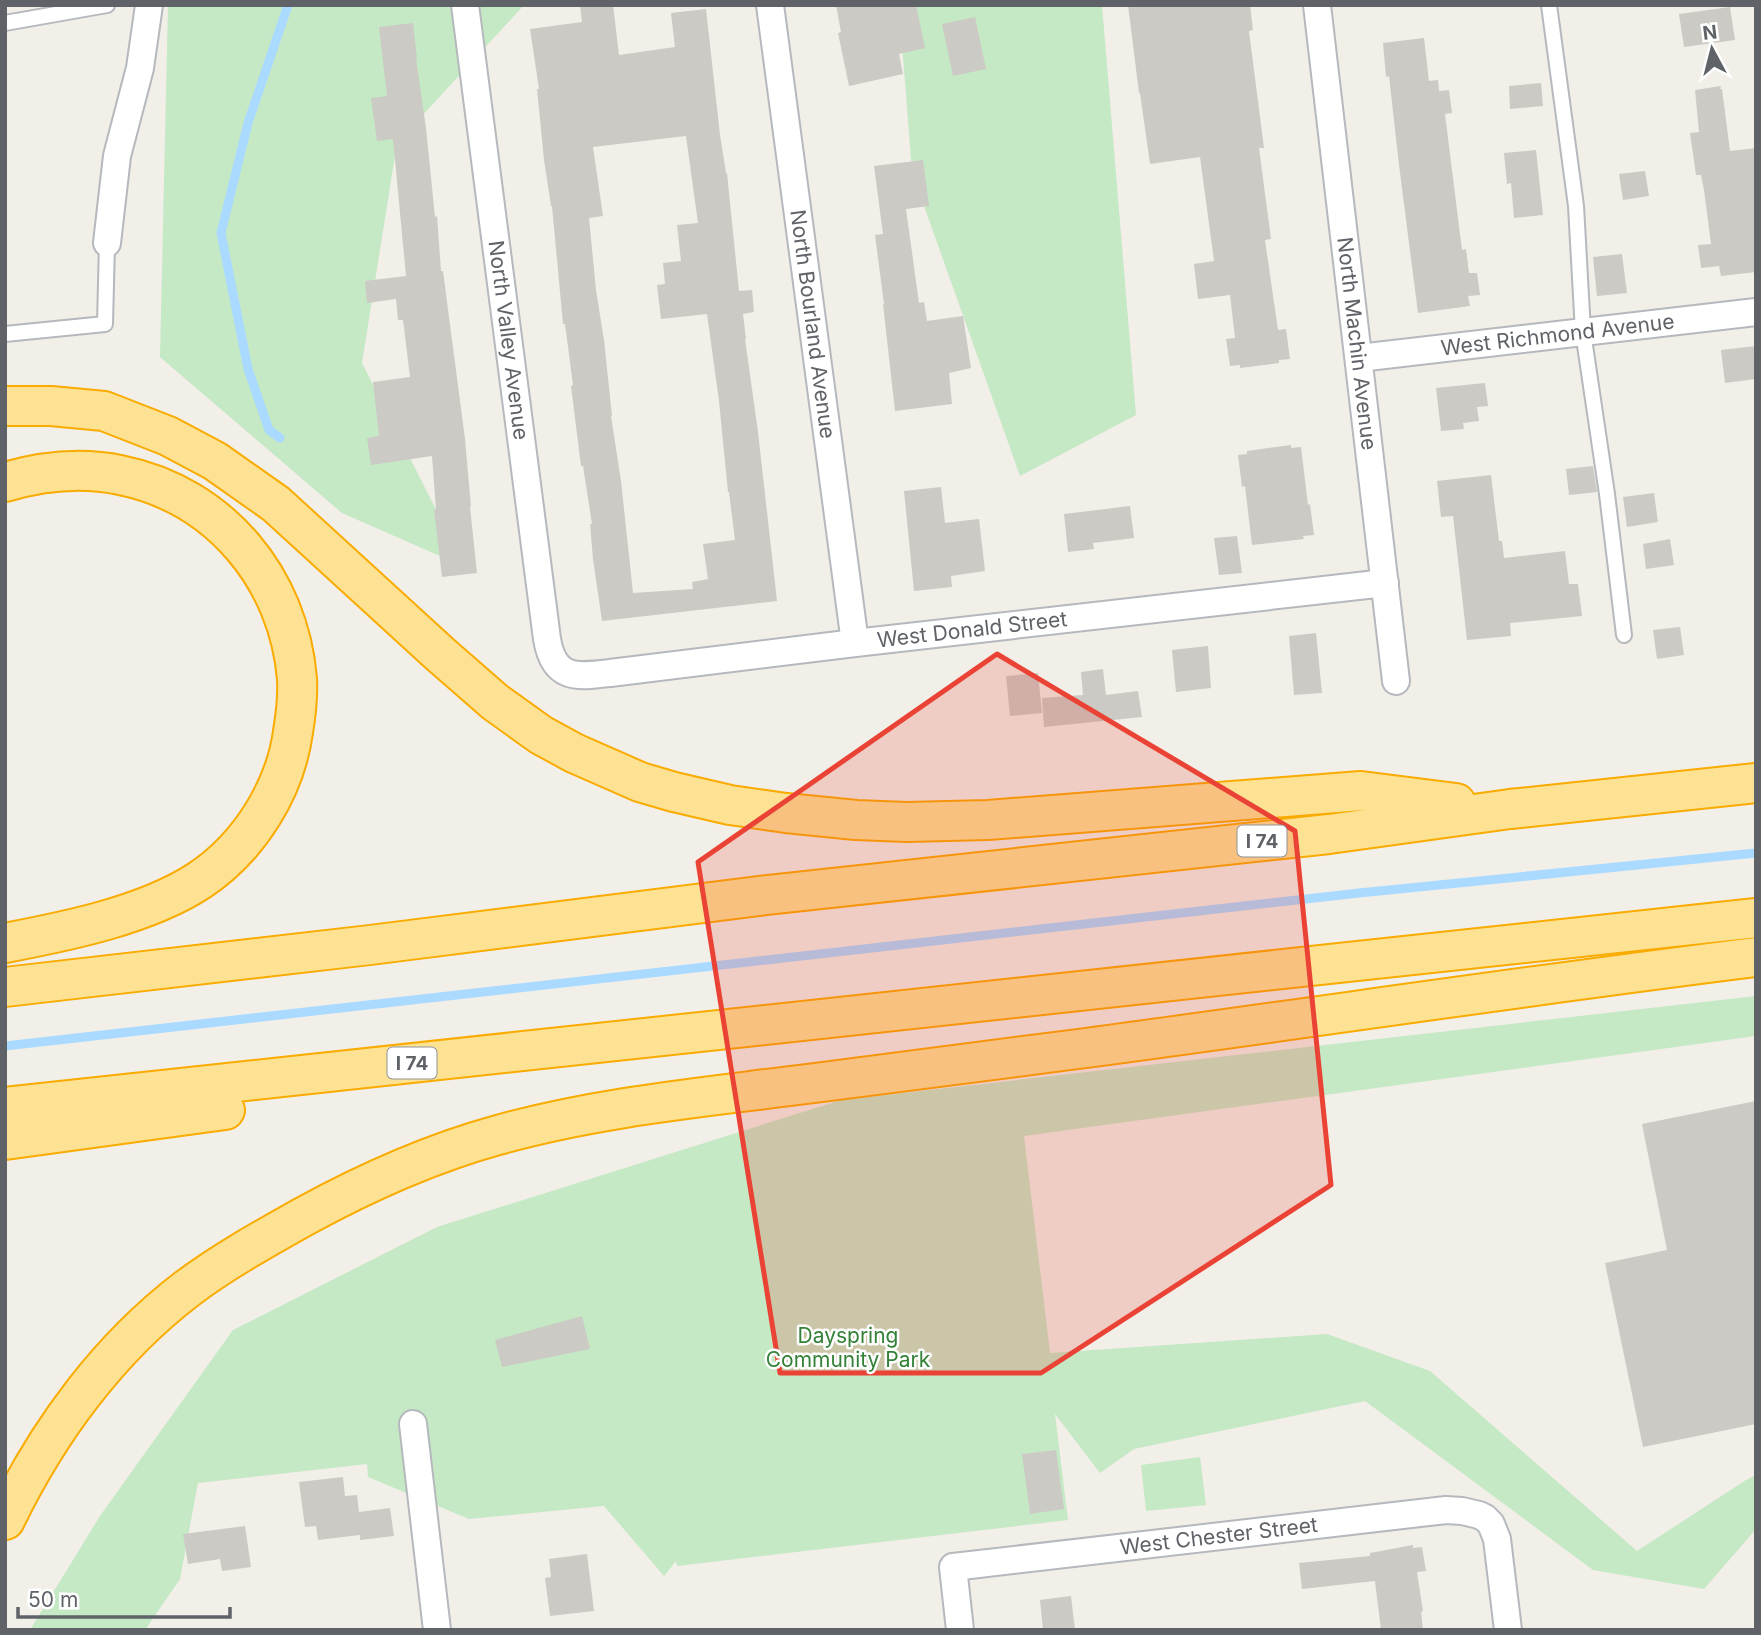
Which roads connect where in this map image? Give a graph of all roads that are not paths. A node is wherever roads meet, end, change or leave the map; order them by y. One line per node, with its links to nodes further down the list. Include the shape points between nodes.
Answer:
1 (107, 5): 7 (lane)
2 (149, 5): 8 (street, via 140,68 117,156)
3 (465, 5): 18 (street, North Valley Avenue, via 547,639 552,659)
4 (770, 5): 17 (street, North Bourland Avenue)
5 (1317, 5): 12 (street, North Machin Avenue)
6 (1549, 5): 10 (lane, via 1576,206)
7 (5, 23)
8 (107, 243): 11 (lane, via 105,324)
9 (1756, 312): 10 (street, West Richmond Avenue)
10 (1583, 332): 12 (street, West Richmond Avenue); 16 (lane)
11 (5, 334)
12 (1359, 358): 15 (street, North Machin Avenue)
13 (5, 406): 21 (highway, via 104,411 169,436 215,461 276,504 495,702 574,753 674,792 786,813 907,822 1362,791)
14 (5, 482): 23 (highway, via 75,470 121,475 177,495 207,513 240,542 273,589 288,629 297,681 292,741 283,774 262,816 219,865 200,880 145,907)
15 (1385, 583): 17 (street, West Donald Street); 19 (street, North Machin Avenue)
16 (1624, 635)
17 (855, 643): 18 (street, West Donald Street, via 587,676)
18 (562, 671)
19 (1396, 681)
20 (1756, 783): 21 (highway, I 74)
21 (1510, 809): 25 (highway, I 74, via 1329,834)
22 (1756, 918): 26 (highway, I 74)
23 (5, 943)
24 (1756, 957): 30 (highway, via 708,1096 532,1126 477,1141 338,1198 189,1287 131,1340 75,1402)
25 (5, 987)
26 (819, 1019): 27 (highway, I 74); 28 (highway)
27 (5, 1107)
28 (5, 1140)
29 (413, 1424): 31 (street)
30 (5, 1520)
31 (437, 1630)
32 (960, 1630): 33 (street, West Chester Street, via 953,1567 1446,1510 1485,1518 1491,1524)
33 (1508, 1630)

